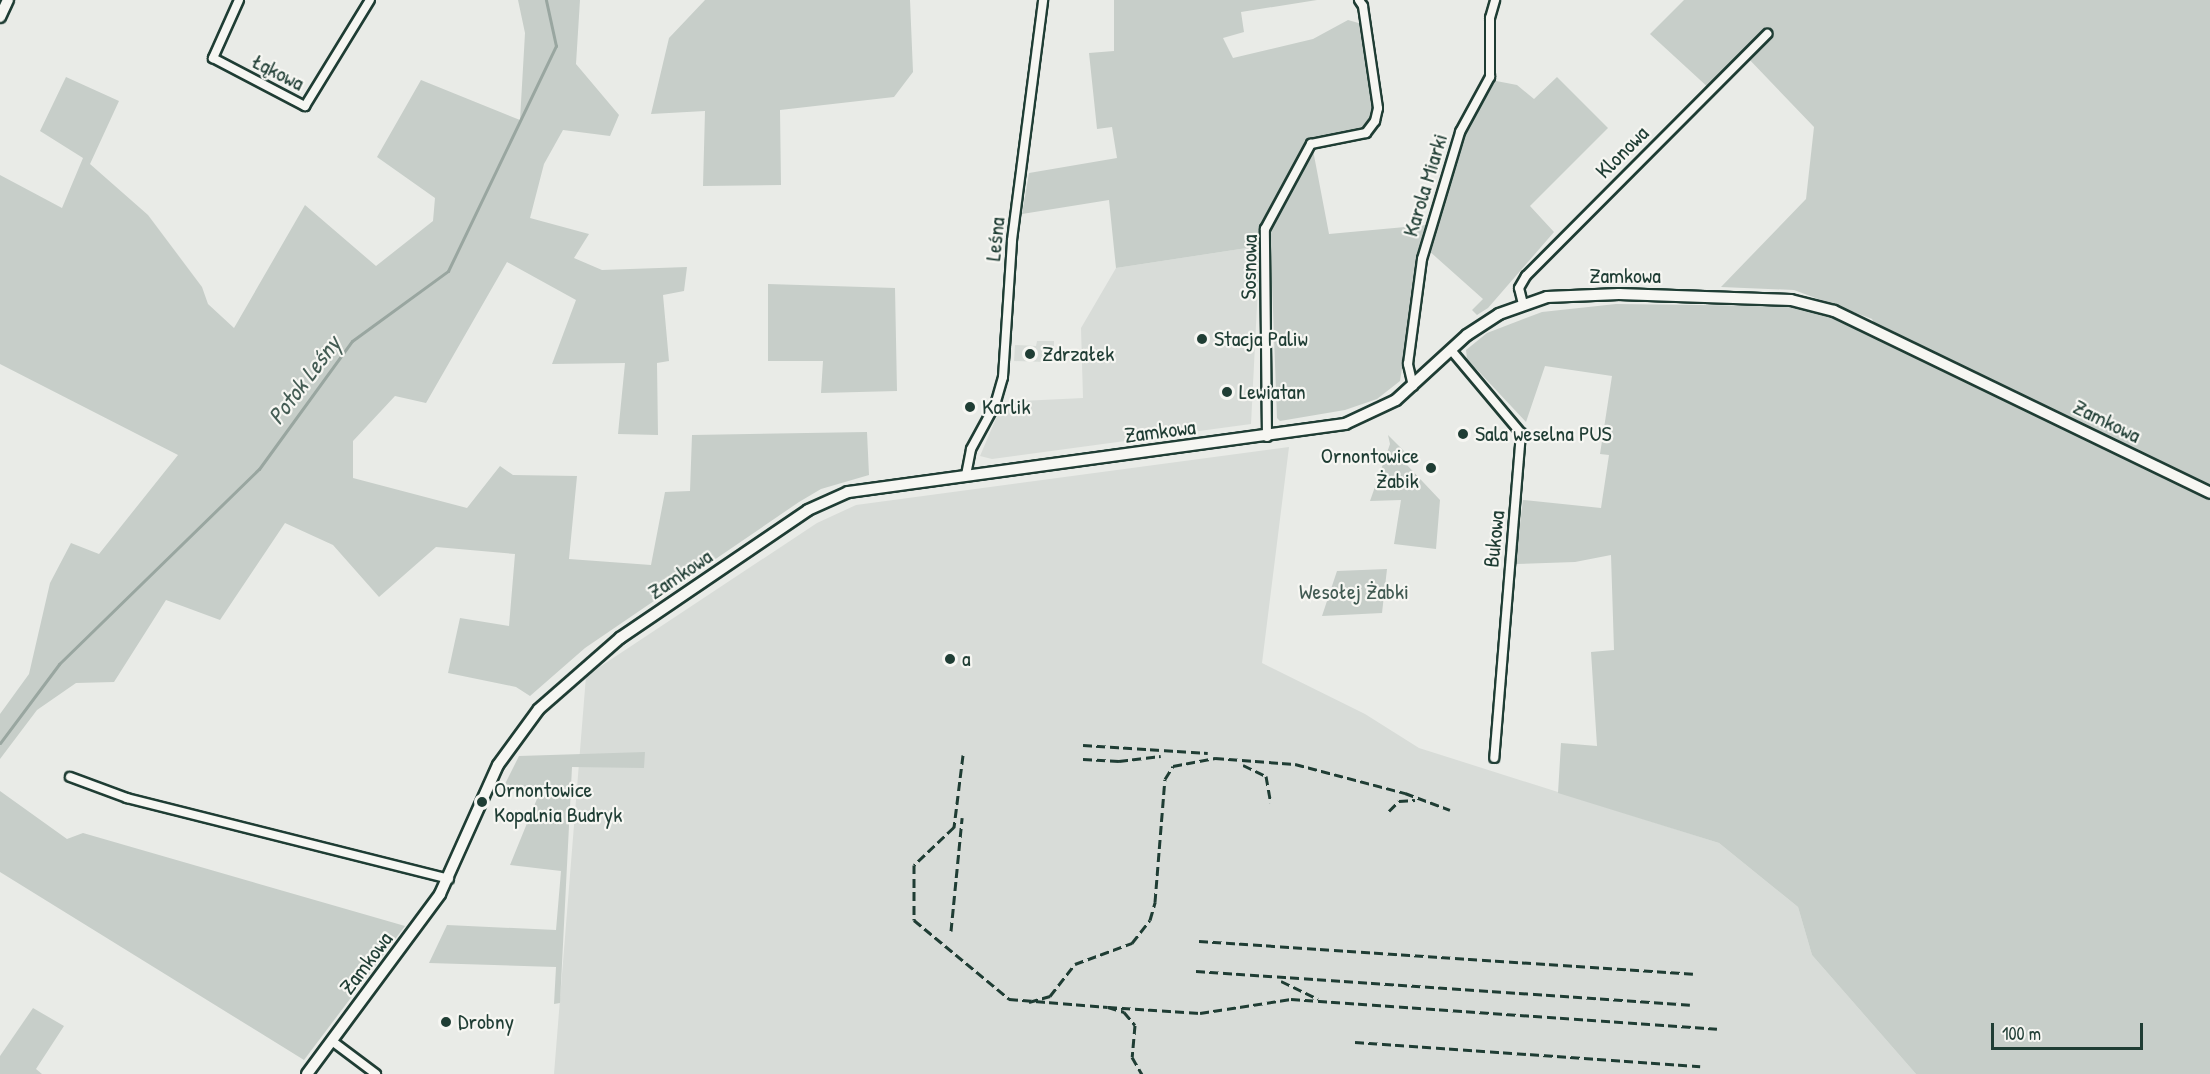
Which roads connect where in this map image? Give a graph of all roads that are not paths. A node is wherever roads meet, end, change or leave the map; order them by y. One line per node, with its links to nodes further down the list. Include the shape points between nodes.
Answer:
1 (8, 0): 7 (street)
2 (239, 0): 3 (street, Łąkowa, via 213,58 305,106)
3 (370, 0)
4 (1043, 0): 13 (street, Leśna, via 1012,240 1003,377 995,405 971,449)
5 (1359, 0): 12 (street, Sosnowa, via 1378,108 1375,121 1366,134 1311,144 1265,229)
6 (1495, 0): 11 (street, Karola Miarki, via 1490,18 1490,77 1460,132 1422,259 1408,364)
7 (0, 17)
8 (1767, 34): 9 (street, Klonowa, via 1526,276 1519,288)
9 (1523, 304): 10 (street, Zamkowa, via 1481,325); 14 (street, Zamkowa, via 1563,296 1677,295 1791,300 1834,311)
10 (1451, 350): 11 (street, Zamkowa); 15 (street, Bukowa, via 1521,433)
11 (1413, 386): 12 (street, Zamkowa, via 1382,409 1345,424)
12 (1267, 437): 13 (street, Zamkowa)
13 (966, 475): 17 (street, Zamkowa, via 870,486 832,498 598,655 539,709 504,753)
14 (2210, 493)
15 (1494, 758)
16 (70, 777): 17 (street, via 127,798)
17 (449, 879): 18 (street, Zamkowa, via 422,922)
18 (332, 1041): 19 (street, Zamkowa); 20 (street)
19 (307, 1074)
20 (376, 1074)

